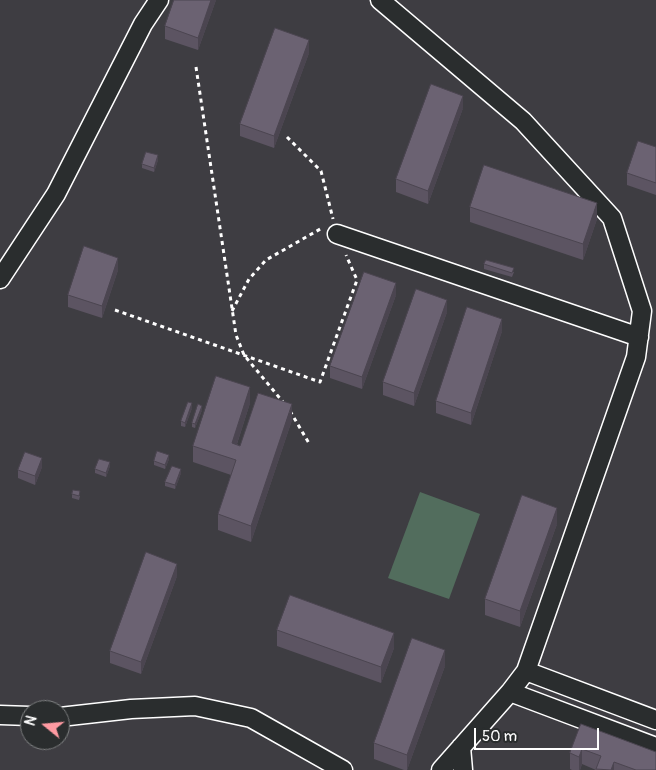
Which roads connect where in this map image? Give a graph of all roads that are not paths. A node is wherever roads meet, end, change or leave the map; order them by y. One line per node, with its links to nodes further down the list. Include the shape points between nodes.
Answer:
1 (158, 0): 4 (lane, via 56,194)
2 (380, 0): 5 (lane, via 524,121 612,218 642,311)
3 (336, 228): 5 (lane)
4 (0, 279)
5 (639, 337): 6 (lane, via 636,357)
6 (526, 671): 7 (lane); 11 (lane)
7 (510, 692): 12 (lane); 13 (lane)
8 (0, 715): 9 (lane)
9 (20, 716)
10 (70, 716): 14 (lane, via 195,706 251,718)
11 (656, 720)
12 (461, 747): 15 (lane); 16 (lane)
13 (656, 747)
14 (343, 770)
15 (441, 770)
16 (463, 770)

